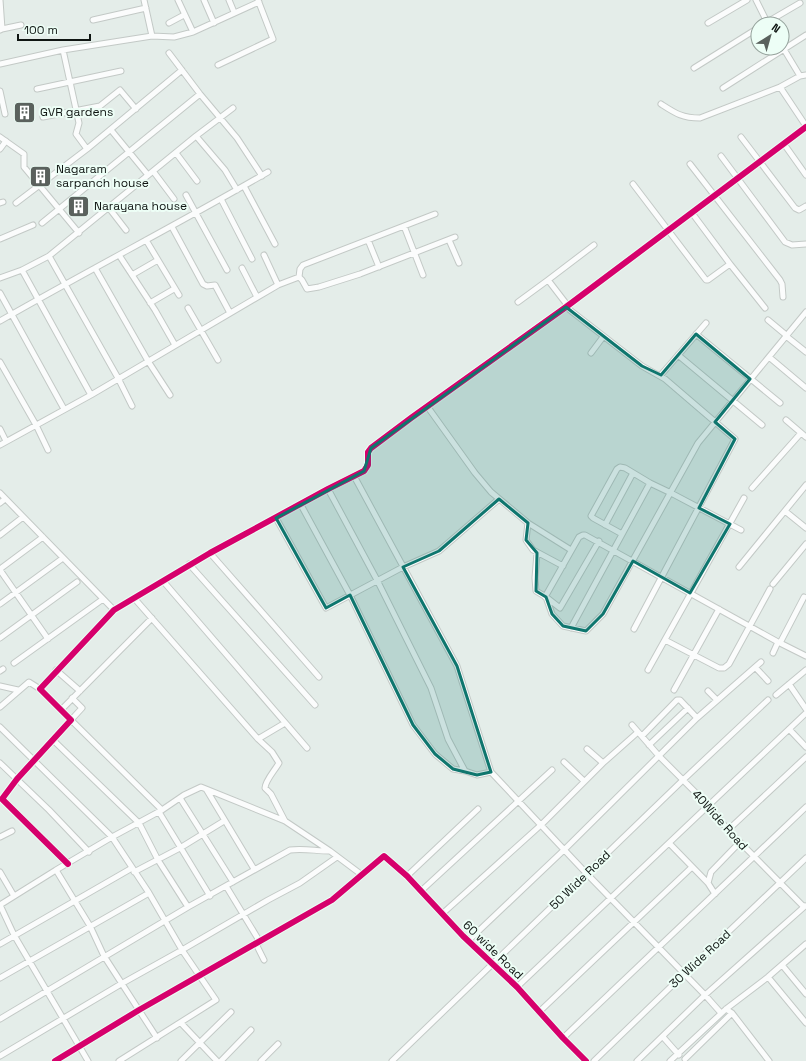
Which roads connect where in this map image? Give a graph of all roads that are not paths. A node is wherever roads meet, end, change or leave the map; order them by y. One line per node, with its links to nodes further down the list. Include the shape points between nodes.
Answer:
1 (0, 0): 20 (street)
2 (144, 0): 10 (street)
3 (178, 0): 12 (street)
4 (204, 0): 17 (street)
5 (230, 0): 11 (street)
6 (747, 0): 18 (street)
7 (756, 0): 13 (street)
8 (258, 1): 11 (street); 31 (street, via 273,39)
9 (800, 3): 14 (street)
10 (146, 8): 15 (street); 23 (street)
11 (234, 12): 17 (street)
12 (184, 15): 16 (street); 21 (street)
13 (763, 16)
14 (778, 16)
15 (93, 20)
16 (169, 22)
17 (214, 23): 21 (street)
18 (708, 23)
19 (21, 25): 20 (street)
20 (1, 30)
21 (192, 32): 23 (street, via 174,37)
22 (750, 33): 32 (street)
23 (152, 36): 26 (street)
24 (806, 36): 25 (street)
25 (790, 44)
26 (63, 50): 30 (street); 36 (street)
27 (169, 53): 33 (street)
28 (771, 56): 38 (street)
29 (790, 56): 35 (street)
30 (0, 64)
31 (218, 65)
32 (694, 68)
33 (182, 70): 41 (street); 44 (street)
34 (121, 71): 36 (street)
35 (805, 75): 37 (street)
36 (70, 82): 39 (street); 45 (street)
37 (780, 87): 42 (street, via 700,118 679,115); 49 (street)
38 (722, 88)
39 (37, 89)
40 (0, 91): 46 (street)
41 (200, 94): 48 (street); 58 (street)
42 (661, 104)
43 (233, 108): 48 (street)
44 (136, 109): 45 (street, via 120,90 100,106); 50 (street)
45 (76, 110): 47 (street); 57 (street, via 79,124 76,134)
46 (5, 114)
47 (43, 117)
48 (220, 118): 51 (street); 66 (street, via 237,138)
49 (806, 127): 55 (street)
50 (111, 130): 57 (street); 58 (street)
51 (196, 136): 59 (street); 72 (street, via 225,170)
52 (0, 137): 54 (street)
53 (741, 137): 61 (street)
54 (6, 141): 56 (street); 70 (street, via 24,154 24,167)
55 (784, 144): 61 (street); 65 (street)
56 (0, 149)
57 (87, 149): 70 (street)
58 (128, 152): 64 (street); 80 (street)
59 (176, 153): 64 (street); 68 (street)
60 (721, 156): 67 (street)
61 (760, 162): 67 (street); 78 (street, via 795,208 799,210)
62 (690, 164): 74 (street)
63 (268, 172): 66 (street)
64 (150, 173): 75 (street); 79 (street)
65 (806, 175)
66 (262, 176): 71 (street)
67 (738, 179): 74 (street); 97 (street, via 785,242 792,245)
68 (197, 181)
69 (633, 184): 89 (street)
70 (40, 186): 77 (street); 80 (street)
71 (244, 186): 72 (street); 96 (street)
72 (237, 190): 76 (street)
73 (186, 195): 82 (street)
74 (714, 196): 81 (street); 123 (street, via 780,280)
75 (174, 199)
76 (221, 199): 82 (street); 103 (street)
77 (16, 203)
78 (806, 206)
79 (109, 208): 88 (street); 90 (street)
80 (59, 209): 84 (street); 90 (street)
81 (692, 213): 89 (street); 106 (street)
82 (196, 214): 87 (street); 111 (street)
83 (435, 214): 86 (street)
84 (42, 223)
85 (33, 225): 92 (street)
86 (404, 226): 94 (street); 99 (street)
87 (172, 227): 93 (street); 130 (street, via 203,284 216,285)
88 (126, 230)
89 (669, 230): 106 (street, via 706,280); 127 (street)
90 (79, 233): 101 (street)
91 (455, 237): 95 (street)
92 (0, 239)
93 (146, 240): 100 (street); 104 (street)
94 (368, 240): 107 (street); 115 (street, via 303,265)
95 (449, 240): 99 (street); 105 (street)
96 (275, 244)
97 (806, 244)
98 (594, 245): 116 (street)
99 (414, 253): 107 (street); 112 (street)
100 (119, 255): 108 (street); 113 (street)
101 (49, 256): 110 (street); 117 (street)
102 (264, 256): 118 (street)
103 (252, 259)
104 (158, 260): 113 (street); 119 (street)
105 (459, 263)
106 (730, 264): 129 (street)
107 (378, 267): 115 (street, via 307,289)
108 (95, 268): 117 (street); 146 (street)
109 (242, 268): 122 (street)
110 (22, 270): 114 (street); 124 (street)
111 (227, 270)
112 (422, 274)
113 (132, 275): 126 (street)
114 (0, 278)
115 (299, 278): 118 (street)
116 (548, 280): 125 (street); 127 (street)
117 (65, 284): 124 (street); 149 (street)
118 (278, 285): 122 (street)
119 (174, 289): 121 (street); 126 (street)
120 (0, 294): 131 (street)
121 (179, 295)
122 (258, 297): 130 (street)
123 (783, 297)
124 (38, 299): 131 (street); 152 (street)
125 (518, 302)
126 (150, 303): 140 (street)
127 (567, 307): 139 (street); 157 (street)
128 (188, 308): 136 (street)
129 (765, 308)
130 (230, 313): 136 (street)
131 (11, 314): 134 (street); 158 (street)
132 (805, 314): 138 (street)
133 (768, 320): 138 (street)
134 (0, 321)
135 (706, 323): 137 (street)
136 (201, 330): 140 (street); 145 (street)
137 (696, 334): 143 (street); 150 (street)
138 (786, 336): 141 (street); 144 (street)
139 (603, 337): 142 (street); 148 (street)
140 (175, 345): 146 (street)
141 (806, 352)
142 (591, 353)
143 (678, 355): 148 (street); 154 (street)
144 (769, 357): 150 (street); 151 (street)
145 (218, 360)
146 (148, 361): 149 (street); 153 (street)
147 (0, 362): 161 (street)
148 (660, 376): 160 (street)
149 (118, 378): 152 (street); 156 (street)
150 (750, 379): 154 (street); 155 (street)
151 (806, 388)
152 (91, 394): 158 (street)
153 (170, 395)
154 (733, 400): 160 (street); 162 (street)
155 (780, 403)
156 (132, 406)
157 (427, 406): 170 (street, via 371,448 368,452 368,465 364,471); 177 (street, via 475,473)
158 (64, 409): 161 (street)
159 (786, 420): 164 (street)
160 (715, 422): 175 (street, via 698,443); 182 (street, via 735,439)
161 (36, 425): 166 (street); 168 (street)
162 (762, 425)
163 (0, 429): 166 (street)
164 (801, 433): 165 (street); 173 (street)
165 (806, 437)
166 (6, 441): 167 (street)
167 (0, 445)
168 (48, 450)
169 (633, 473): 171 (street); 188 (street); 188 (street, via 625,468 617,469 591,514 592,518)
170 (354, 476): 174 (street); 204 (street)
171 (650, 484): 175 (street); 191 (street)
172 (806, 485): 183 (street)
173 (752, 488)
174 (328, 489): 181 (street); 208 (street)
175 (671, 492): 182 (street); 201 (street)
176 (0, 493): 179 (street)
177 (499, 498): 186 (street); 204 (street, via 439,551)
178 (744, 498): 187 (street)
179 (5, 499): 180 (street); 184 (street)
180 (0, 503)
181 (300, 505): 185 (street); 213 (street)
182 (699, 508): 187 (street); 207 (street)
183 (785, 511): 189 (street); 205 (street)
184 (23, 517): 192 (street); 193 (street)
185 (276, 518): 198 (street); 213 (street, via 326,608)
186 (528, 523): 196 (street); 199 (street, via 526,540)
187 (730, 524): 190 (street); 212 (street)
188 (605, 525): 191 (street)
189 (806, 528)
190 (741, 530)
191 (622, 534): 197 (street)
192 (0, 535)
193 (43, 537): 200 (street); 206 (street)
194 (599, 541): 196 (street, via 582,534); 197 (street); 214 (street, via 560,608)
195 (806, 544): 223 (street, via 771,587)
196 (572, 550): 203 (street)
197 (613, 550): 201 (street); 224 (street)
198 (210, 553): 202 (street); 239 (street)
199 (537, 553): 203 (street); 214 (street, via 536,591)
200 (63, 558): 211 (street); 217 (street)
201 (633, 561): 207 (street); 224 (street, via 603,614 586,631)
202 (190, 564): 209 (street); 252 (street)
203 (563, 566): 214 (street)
204 (403, 567): 208 (street); 279 (street, via 457,666)
205 (739, 567)
206 (0, 570): 211 (street)
207 (662, 577): 212 (street); 225 (street)
208 (378, 580): 213 (street); 278 (street, via 431,688 448,739)
209 (163, 581): 216 (street); 260 (street)
210 (77, 582): 221 (street)
211 (16, 592): 218 (street); 221 (street)
212 (690, 593): 219 (street); 228 (street)
213 (350, 595): 278 (street, via 413,725 435,754 453,769)
214 (546, 597): 224 (street, via 552,614 563,626)
215 (804, 597): 229 (street)
216 (134, 598): 220 (street); 222 (street)
217 (103, 599): 220 (street); 227 (street)
218 (0, 604)
219 (719, 609): 223 (street); 231 (street)
220 (114, 610): 236 (street)
221 (31, 615): 226 (street); 227 (street)
222 (152, 618): 246 (street); 265 (street)
223 (749, 625): 229 (street); 231 (street, via 729,664 724,668)
224 (571, 628)
225 (634, 629)
226 (0, 638)
227 (48, 639): 234 (street)
228 (665, 640): 231 (street); 237 (street)
229 (779, 642): 230 (street); 232 (street)
230 (773, 653)
231 (694, 655): 245 (street)
232 (806, 656)
233 (761, 662): 235 (street)
234 (14, 663)
235 (755, 667): 240 (street); 250 (street)
236 (56, 670): 243 (street); 246 (street)
237 (648, 670)
238 (806, 670): 241 (street)
239 (319, 677)
240 (768, 681)
241 (789, 684): 248 (street); 255 (street)
242 (0, 686): 244 (street)
243 (40, 689): 244 (street, via 29,682); 256 (street)
244 (18, 690): 253 (street)
245 (674, 690)
246 (80, 691): 249 (street)
247 (708, 691): 250 (street)
248 (776, 695)
249 (72, 698): 256 (street); 259 (street, via 82,708)
250 (717, 700): 258 (street)
251 (768, 700): 281 (street, 50 Wide Road)
252 (315, 705)
253 (0, 707)
254 (688, 708): 258 (street); 264 (street, via 677,700); 267 (street)
255 (806, 709)
256 (61, 710): 259 (street)
257 (806, 713): 263 (street)
258 (697, 718): 271 (street)
259 (71, 720): 266 (street); 290 (street)
260 (285, 723): 265 (street); 269 (street)
261 (632, 725): 264 (street, 40Wide Road)
262 (0, 727): 273 (street)
263 (789, 728): 268 (street); 287 (street)
264 (640, 734): 267 (street, 40Wide Road); 276 (street)
265 (258, 739): 292 (street, via 279,763 265,783 265,788 271,794)
266 (53, 740): 273 (street); 293 (street)
267 (649, 745): 271 (street, 40Wide Road)
268 (806, 747)
269 (307, 748)
270 (587, 749): 276 (street)
271 (659, 756): 281 (street, 40Wide Road); 303 (street)
272 (806, 757): 295 (street)
273 (35, 761): 280 (street); 299 (street)
274 (564, 762): 282 (street)
275 (0, 763): 280 (street)
276 (602, 763): 282 (street)
277 (552, 770): 286 (street)
278 (465, 772): 279 (street, via 477,775)
279 (491, 772): 286 (street)
280 (17, 779): 285 (street); 305 (street)
281 (683, 780): 287 (street, 40Wide Road); 316 (street, 50 Wide Road)
282 (584, 782): 294 (street)
283 (206, 789): 284 (street, via 201,787); 291 (street); 292 (street)
284 (180, 798): 290 (street); 297 (street)
285 (1, 799): 310 (street)
286 (518, 801): 294 (street); 323 (street)
287 (708, 806): 295 (street, 40Wide Road); 301 (street)
288 (806, 807): 307 (street)
289 (478, 809): 318 (street)
290 (160, 811): 293 (street); 302 (street)
291 (224, 821): 297 (street); 312 (street)
292 (285, 821): 304 (street)
293 (139, 823): 299 (street); 309 (street)
294 (542, 824): 303 (street); 334 (street)
295 (728, 830): 300 (street, 40Wide Road)
296 (12, 831): 298 (street)
297 (202, 834): 302 (street); 319 (street)
298 (0, 837)
299 (112, 838): 305 (street); 314 (street)
300 (740, 842): 307 (street, 40Wide Road); 320 (street, via 711,872)
301 (669, 843): 311 (street); 328 (street)
302 (180, 848): 309 (street); 327 (street)
303 (565, 849): 316 (street); 339 (street)
304 (330, 851): 306 (street); 312 (street, via 301,848 290,850)
305 (89, 852): 310 (street)
306 (337, 857): 317 (street); 333 (street, via 300,883)
307 (754, 857): 321 (street, 40Wide Road); 325 (street)
308 (806, 858): 321 (street, 30 Wide Road)
309 (158, 860): 314 (street); 331 (street)
310 (68, 864): 313 (street)
311 (692, 867): 320 (street); 336 (street)
312 (254, 869): 319 (street)
313 (56, 870): 326 (street); 329 (street)
314 (133, 870): 324 (street); 329 (street)
315 (0, 872): 326 (street)
316 (587, 874): 328 (street); 348 (street, 50 Wide Road)
317 (362, 875): 318 (street, 60 wide Road, via 384,856); 340 (street, via 332,900)
318 (407, 876): 323 (street, 60 wide Road)
319 (233, 882): 322 (street)
320 (708, 883): 325 (street)
321 (780, 884): 332 (street, 40Wide Road); 350 (street, 30 Wide Road)
322 (226, 886): 327 (street); 333 (street)
323 (421, 891): 334 (street, 60 wide Road)
324 (149, 893): 335 (street); 337 (street)
325 (715, 894): 343 (street)
326 (14, 896): 330 (street)
327 (210, 896): 331 (street)
328 (611, 898): 336 (street); 355 (street)
329 (74, 900): 337 (street); 338 (street)
330 (0, 905): 338 (street)
331 (188, 907): 335 (street)
332 (804, 908): 358 (street)
333 (243, 914): 340 (street); 344 (street)
334 (442, 914): 339 (street, 60 wide Road)
335 (165, 922): 344 (street); 345 (street)
336 (634, 922): 343 (street); 362 (street)
337 (90, 926): 345 (street); 347 (street)
338 (14, 936): 341 (street); 347 (street)
339 (468, 941): 348 (street, 60 wide Road)
340 (258, 943): 346 (street); 351 (street)
341 (0, 944)
342 (806, 944): 349 (street)
343 (658, 947): 350 (street); 372 (street)
344 (182, 950): 351 (street); 354 (street)
345 (104, 956): 354 (street); 356 (street)
346 (264, 960)
347 (30, 962): 353 (street); 356 (street)
348 (493, 964): 355 (street, 60 wide Road); 386 (street, 50 Wide Road)
349 (782, 965): 352 (street); 357 (street)
350 (684, 974): 358 (street); 388 (street, 30 Wide Road)
351 (200, 976): 360 (street); 367 (street, via 216,1000)
352 (768, 977): 359 (street); 368 (street)
353 (0, 978)
354 (121, 984): 360 (street); 366 (street)
355 (517, 987): 362 (street, 60 wide Road)
356 (47, 991): 365 (street); 366 (street)
357 (806, 994)
358 (705, 995): 363 (street); 370 (street)
359 (726, 1009): 363 (street); 364 (street)
360 (139, 1010): 371 (street); 375 (street)
361 (231, 1012): 373 (street)
362 (539, 1012): 372 (street, 60 wide Road)
363 (721, 1013): 376 (street)
364 (732, 1013): 378 (street); 391 (street)
365 (0, 1019)
366 (64, 1019): 375 (street); 377 (street)
367 (181, 1023): 371 (street); 373 (street)
368 (806, 1023)
369 (251, 1030): 384 (street)
370 (663, 1037): 376 (street); 389 (street)
371 (157, 1038): 381 (street)
372 (563, 1038): 387 (street, 60 wide Road)
373 (200, 1043): 382 (street); 383 (street)
374 (278, 1044): 385 (street)
375 (80, 1047): 379 (street); 380 (street)
376 (678, 1054): 378 (street); 390 (street)
377 (0, 1056)
378 (685, 1060)
379 (55, 1061)
380 (88, 1061)
381 (119, 1061)
382 (181, 1061)
383 (217, 1061)
384 (221, 1061)
385 (261, 1061)
386 (392, 1061)
387 (586, 1061)
388 (594, 1061)
389 (637, 1061)
390 (670, 1061)
391 (769, 1061)

